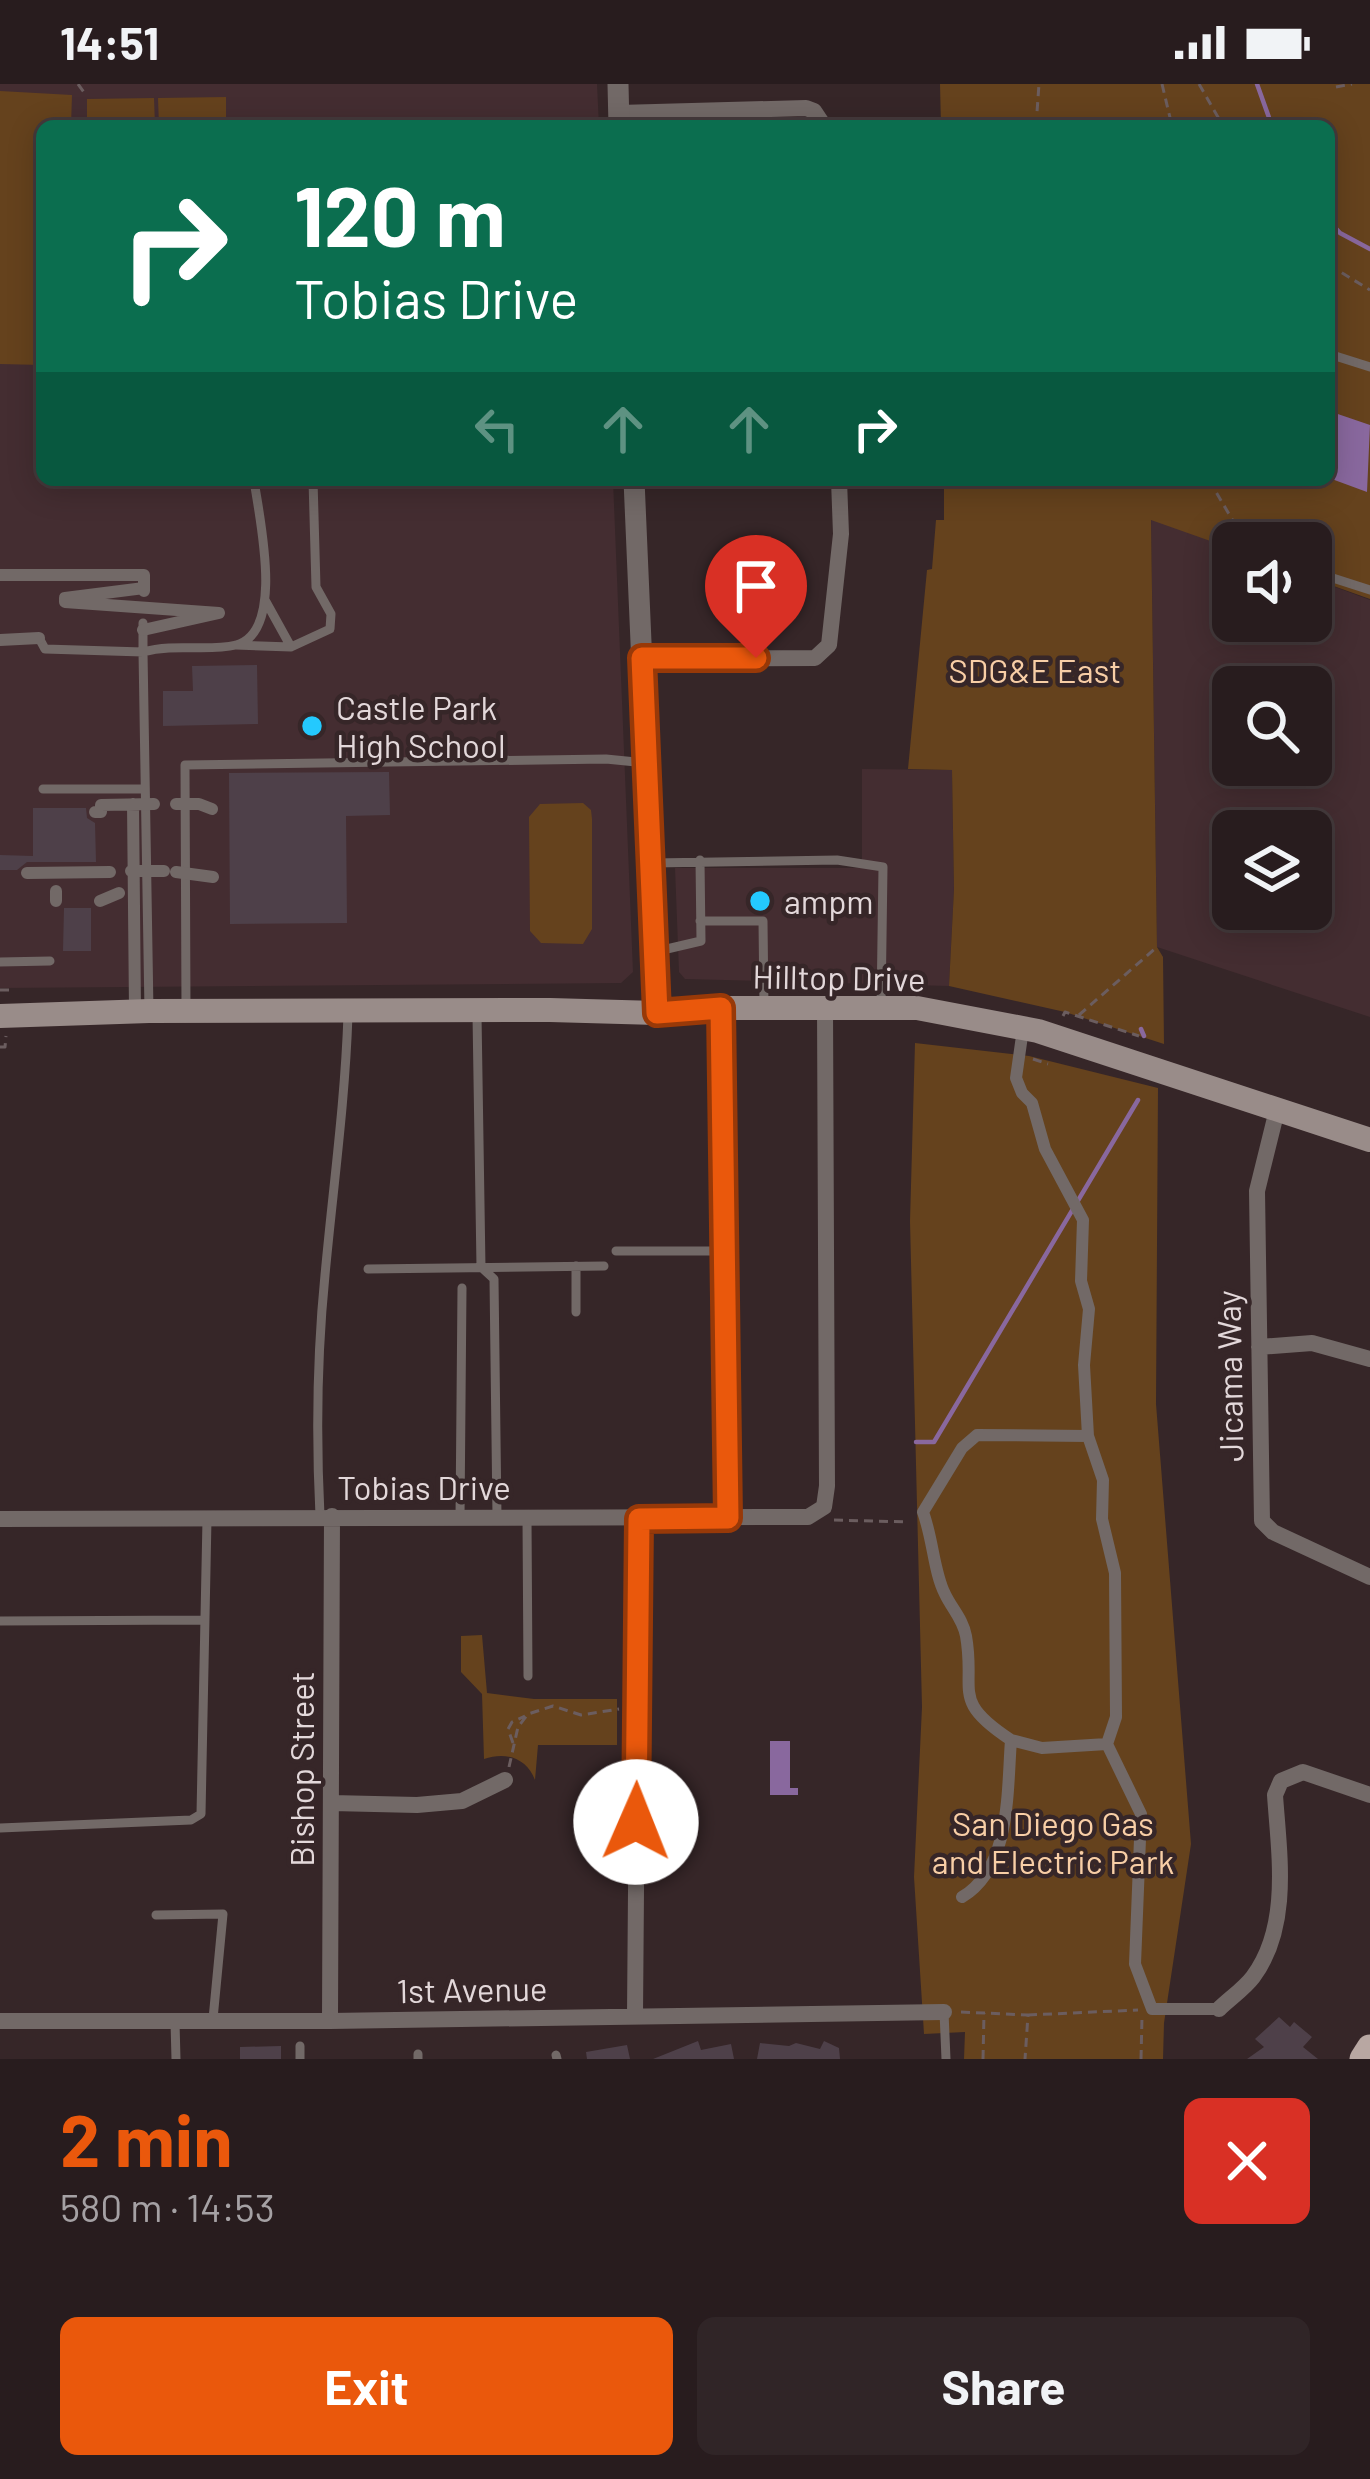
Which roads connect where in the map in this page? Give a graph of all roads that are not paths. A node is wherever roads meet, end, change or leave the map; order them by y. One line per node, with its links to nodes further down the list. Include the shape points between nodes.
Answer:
1 (618, 84): 3 (street)
2 (819, 118): 3 (street, via 806,108)
3 (619, 119)
4 (1335, 356): 5 (lane)
5 (1370, 367)
6 (255, 486): 13 (lane)
7 (314, 486): 18 (lane, via 316,587 330,628)
8 (634, 486): 20 (street)
9 (839, 486): 20 (street, via 829,645 814,658)
10 (0, 574): 14 (street, via 144,575)
11 (1332, 578): 12 (lane)
12 (1370, 590)
13 (265, 599): 17 (lane, via 264,614); 18 (lane)
14 (143, 608): 14 (street, via 219,613); 14 (street, via 65,598 65,602); 19 (lane)
15 (39, 638): 16 (street); 19 (lane, via 45,649)
16 (0, 640)
17 (236, 645): 18 (lane); 19 (lane)
18 (291, 647)
19 (143, 652): 23 (lane)
20 (642, 658): 21 (street)
21 (646, 763): 24 (lane, via 185,765); 28 (street)
22 (44, 790): 23 (lane)
23 (145, 800): 26 (street); 30 (street)
24 (180, 804): 25 (street); 31 (lane)
25 (212, 809)
26 (95, 812)
27 (700, 860): 28 (lane); 36 (lane); 43 (lane, via 883,867)
28 (650, 863): 37 (street)
29 (102, 869): 32 (street, via 56,885)
30 (137, 871): 31 (street); 46 (street)
31 (175, 872): 33 (street); 47 (lane)
32 (27, 873)
33 (213, 877)
34 (119, 893): 35 (street)
35 (100, 901)
36 (700, 921): 37 (lane, via 700,941); 42 (lane, via 763,921)
37 (654, 952): 48 (street)
38 (50, 961): 39 (lane)
39 (0, 962)
40 (825, 1007): 42 (main road, Hilltop Drive); 43 (main road, Hilltop Drive); 68 (street, Tobias Drive, via 824,1507 808,1517)
41 (721, 1008): 42 (main road, Hilltop Drive); 48 (main road, Hilltop Drive); 54 (lane)
42 (764, 1008)
43 (881, 1008): 50 (main road, Hilltop Drive)
44 (348, 1010): 45 (main road, Hilltop Drive); 47 (main road, Hilltop Drive); 64 (lane, via 320,1330 317,1452)
45 (477, 1010): 48 (main road, Hilltop Drive); 57 (lane)
46 (142, 1011): 47 (main road, Hilltop Drive); 49 (main road, Hilltop Drive)
47 (186, 1011)
48 (657, 1013)
49 (0, 1016)
50 (1023, 1028): 51 (main road, Hilltop Drive); 63 (street, via 1016,1078 1084,1220)
51 (1277, 1110): 52 (main road, Hilltop Drive); 61 (street, Jicama Way, via 1257,1191)
52 (1370, 1140)
53 (616, 1251): 54 (lane)
54 (724, 1251): 68 (lane)
55 (576, 1266): 56 (lane); 57 (lane); 60 (lane)
56 (604, 1266)
57 (481, 1267): 58 (lane); 66 (lane, via 494,1280)
58 (368, 1269)
59 (461, 1288): 65 (lane)
60 (576, 1312)
61 (1259, 1347): 62 (street, via 1312,1343); 72 (street, Jicama Way, via 1262,1521)
62 (1370, 1359)
63 (1088, 1436): 76 (street, via 977,1436 923,1512 945,1596 966,1634 969,1700); 77 (street, via 1103,1480 1115,1574 1117,1717)
64 (326, 1516): 65 (street, Tobias Drive); 69 (street, Tobias Drive); 80 (street, Bishop Street)
65 (460, 1517): 66 (street, Tobias Drive)
66 (497, 1517): 67 (street, Tobias Drive)
67 (527, 1518): 70 (street, Tobias Drive); 75 (lane)
68 (728, 1518): 70 (street, Tobias Drive)
69 (207, 1519): 71 (street, Tobias Drive); 73 (lane)
70 (639, 1519): 86 (street)
71 (0, 1520)
72 (1370, 1577)
73 (205, 1620): 74 (lane); 81 (lane, via 201,1814)
74 (0, 1622)
75 (528, 1676)
76 (1011, 1740): 77 (street, via 1042,1748); 82 (street, via 1001,1834 981,1886)
77 (1107, 1744): 84 (street, via 1141,1814 1134,1948 1140,1982 1152,2009)
78 (505, 1780): 80 (street, via 462,1801)
79 (1370, 1796): 84 (street, via 1303,1772 1280,1781 1280,1906 1252,1979)
80 (332, 1803): 90 (street, Bishop Street)
81 (0, 1828)
82 (962, 1897)
83 (156, 1915): 88 (lane, via 223,1914)
84 (1219, 2009)
85 (944, 2012): 86 (street, 1st Avenue); 95 (lane)
86 (635, 2016): 90 (street, 1st Avenue)
87 (175, 2019): 88 (street, 1st Avenue); 89 (street, 1st Avenue); 93 (lane)
88 (213, 2019): 90 (street, 1st Avenue)
89 (0, 2021)
90 (330, 2021)
91 (300, 2046): 94 (lane)
92 (1370, 2048): 96 (main road)
93 (176, 2059)
94 (300, 2059)
95 (946, 2059)
96 (1363, 2059)

